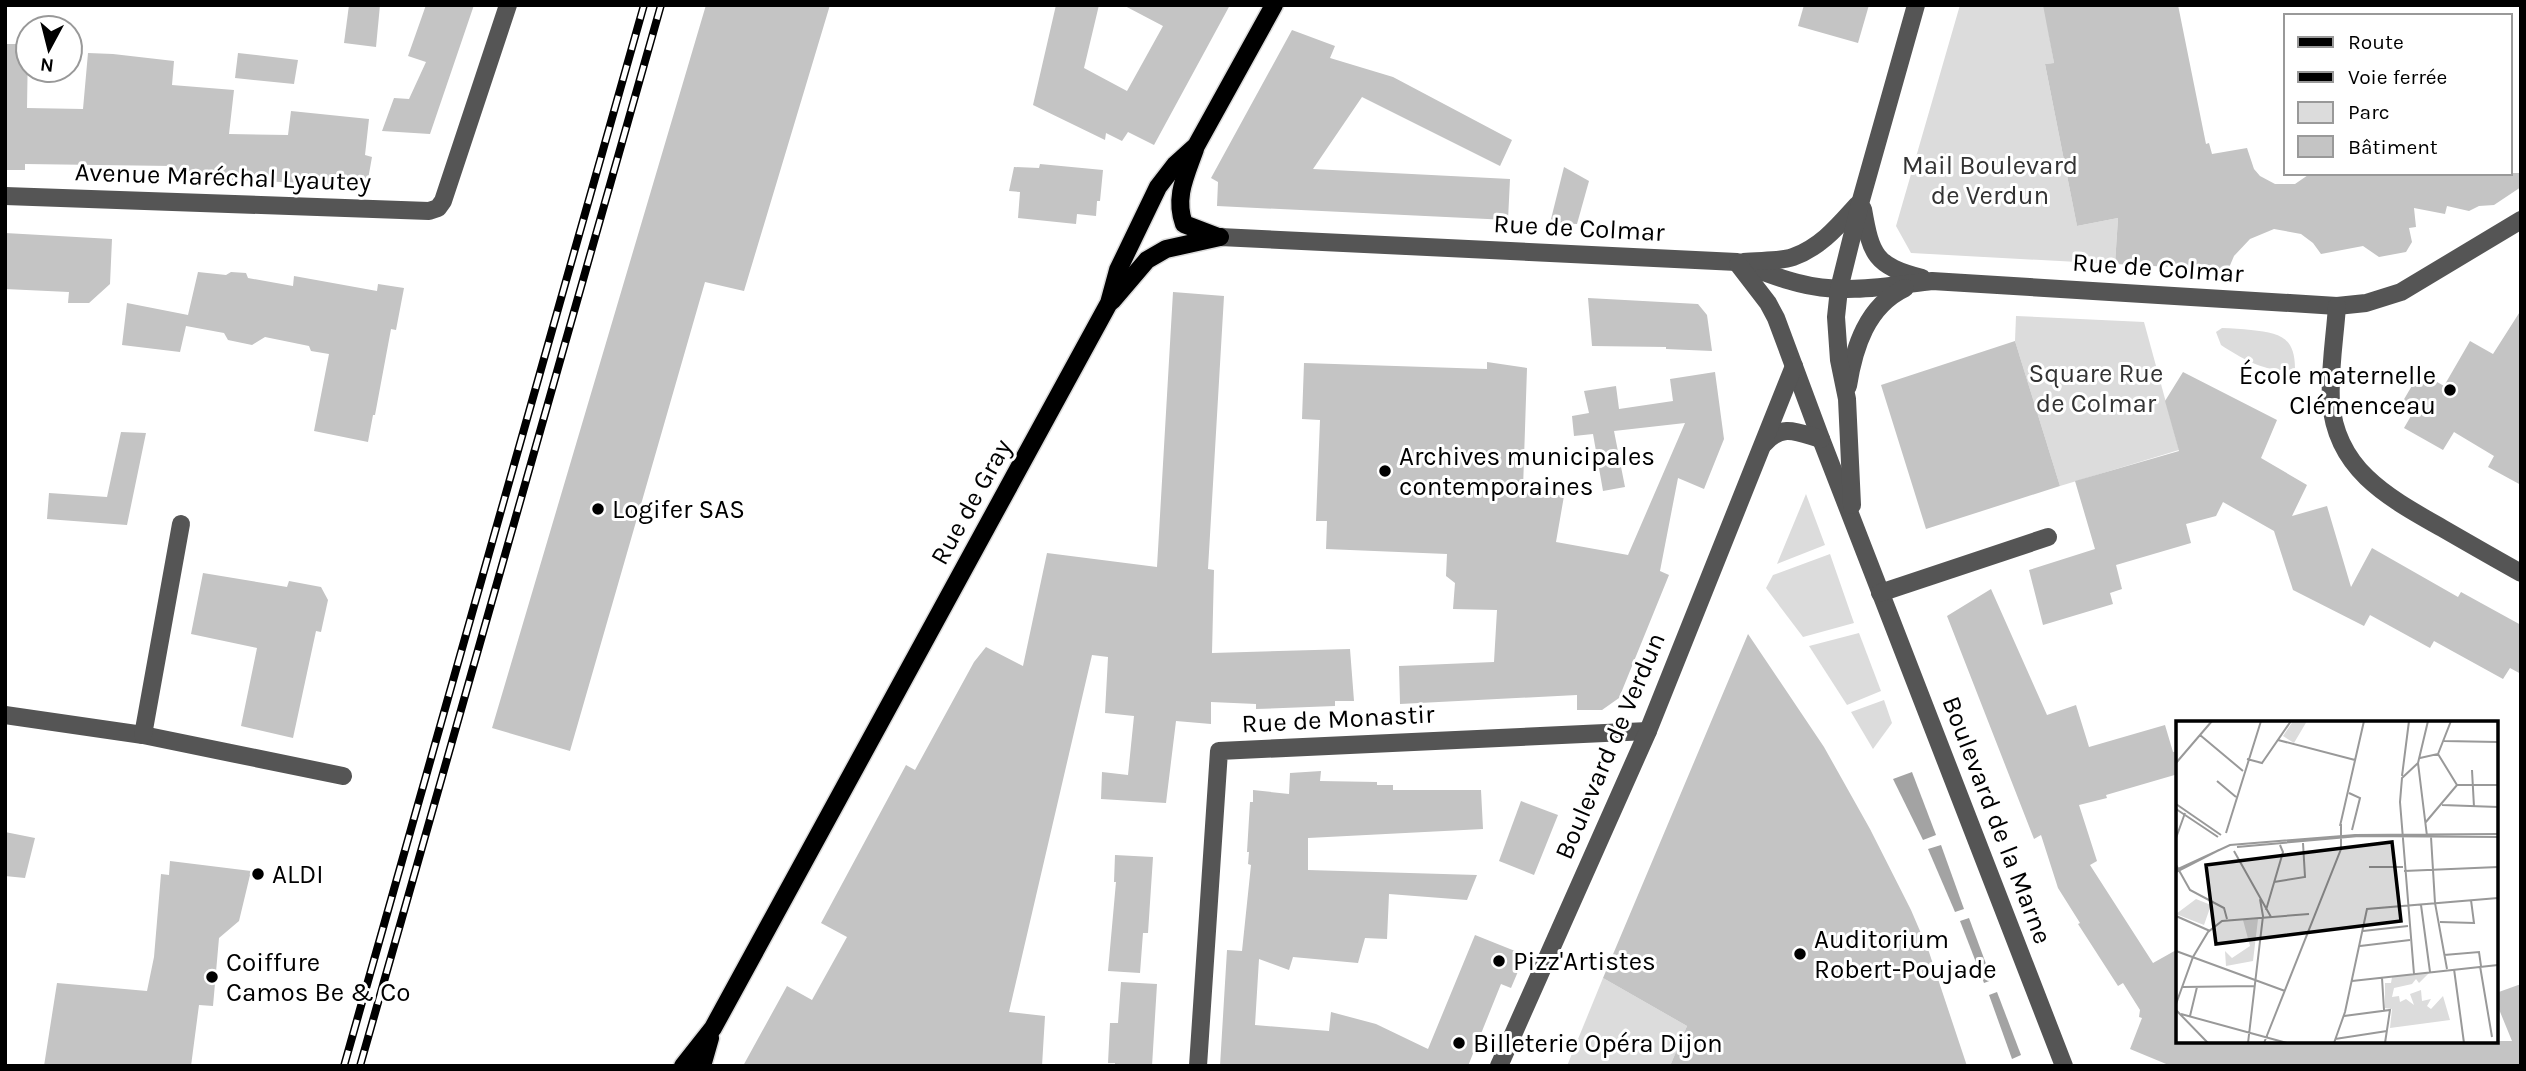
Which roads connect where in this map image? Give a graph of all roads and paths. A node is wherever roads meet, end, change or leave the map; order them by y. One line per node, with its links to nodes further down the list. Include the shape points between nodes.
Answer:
1 (508, 5): 5 (street, Avenue Maréchal Lyautey, via 438,208)
2 (1274, 5): 4 (main road, Rue de Gray)
3 (1916, 5): 6 (street, Boulevard de la Marne)
4 (1196, 146): 8 (main road, Rue de Colmar, via 1178,199 1180,214 1184,224); 12 (main road, Rue de Gray, via 1158,187 1118,270)
5 (5, 196)
6 (1861, 200): 9 (street, via 1836,230 1792,258); 10 (street, Rue de Colmar, via 1871,246 1880,260 1898,272); 11 (street, Boulevard de la Marne)
7 (2521, 220): 13 (street, Rue de Colmar, via 2401,292 2381,300)
8 (1220, 237): 9 (street, Rue de Colmar); 12 (main road, Rue de Colmar, via 1166,249 1147,260)
9 (1737, 262): 11 (street, Rue de Colmar, via 1800,284); 14 (street, Boulevard de la Marne, via 1768,303)
10 (1932, 281): 11 (street, Rue de Colmar); 13 (street, Rue de Colmar); 15 (street, Boulevard de la Marne, via 1906,287 1876,309 1853,356)
11 (1839, 289): 15 (street, Boulevard de la Marne, via 1839,360)
12 (1109, 303): 27 (main road, Rue de Gray)
13 (2337, 306): 21 (street, via 2331,401 2334,424 2357,469 2384,495)
14 (1794, 366): 16 (street, Boulevard de la Marne); 17 (street, Boulevard de Verdun)
15 (1847, 399): 18 (street, Boulevard de la Marne)
16 (1821, 439): 17 (street, via 1783,430); 18 (street, Boulevard de la Marne)
17 (1764, 444): 24 (street, Boulevard de Verdun)
18 (1853, 521): 22 (street, Boulevard de la Marne)
19 (181, 524): 25 (street)
20 (2048, 537): 22 (street)
21 (2521, 573)
22 (1880, 593): 32 (street, Boulevard de la Marne)
23 (5, 715): 25 (street)
24 (1648, 731): 30 (street, Rue de Monastir, via 1219,751); 31 (street, Boulevard de Verdun)
25 (143, 736): 26 (street)
26 (343, 776)
27 (713, 1028): 28 (main road, Rue de Gray); 29 (main road, Rue de Gray)
28 (683, 1066)
29 (702, 1066)
30 (1198, 1066)
31 (1499, 1066)
32 (2064, 1066)

